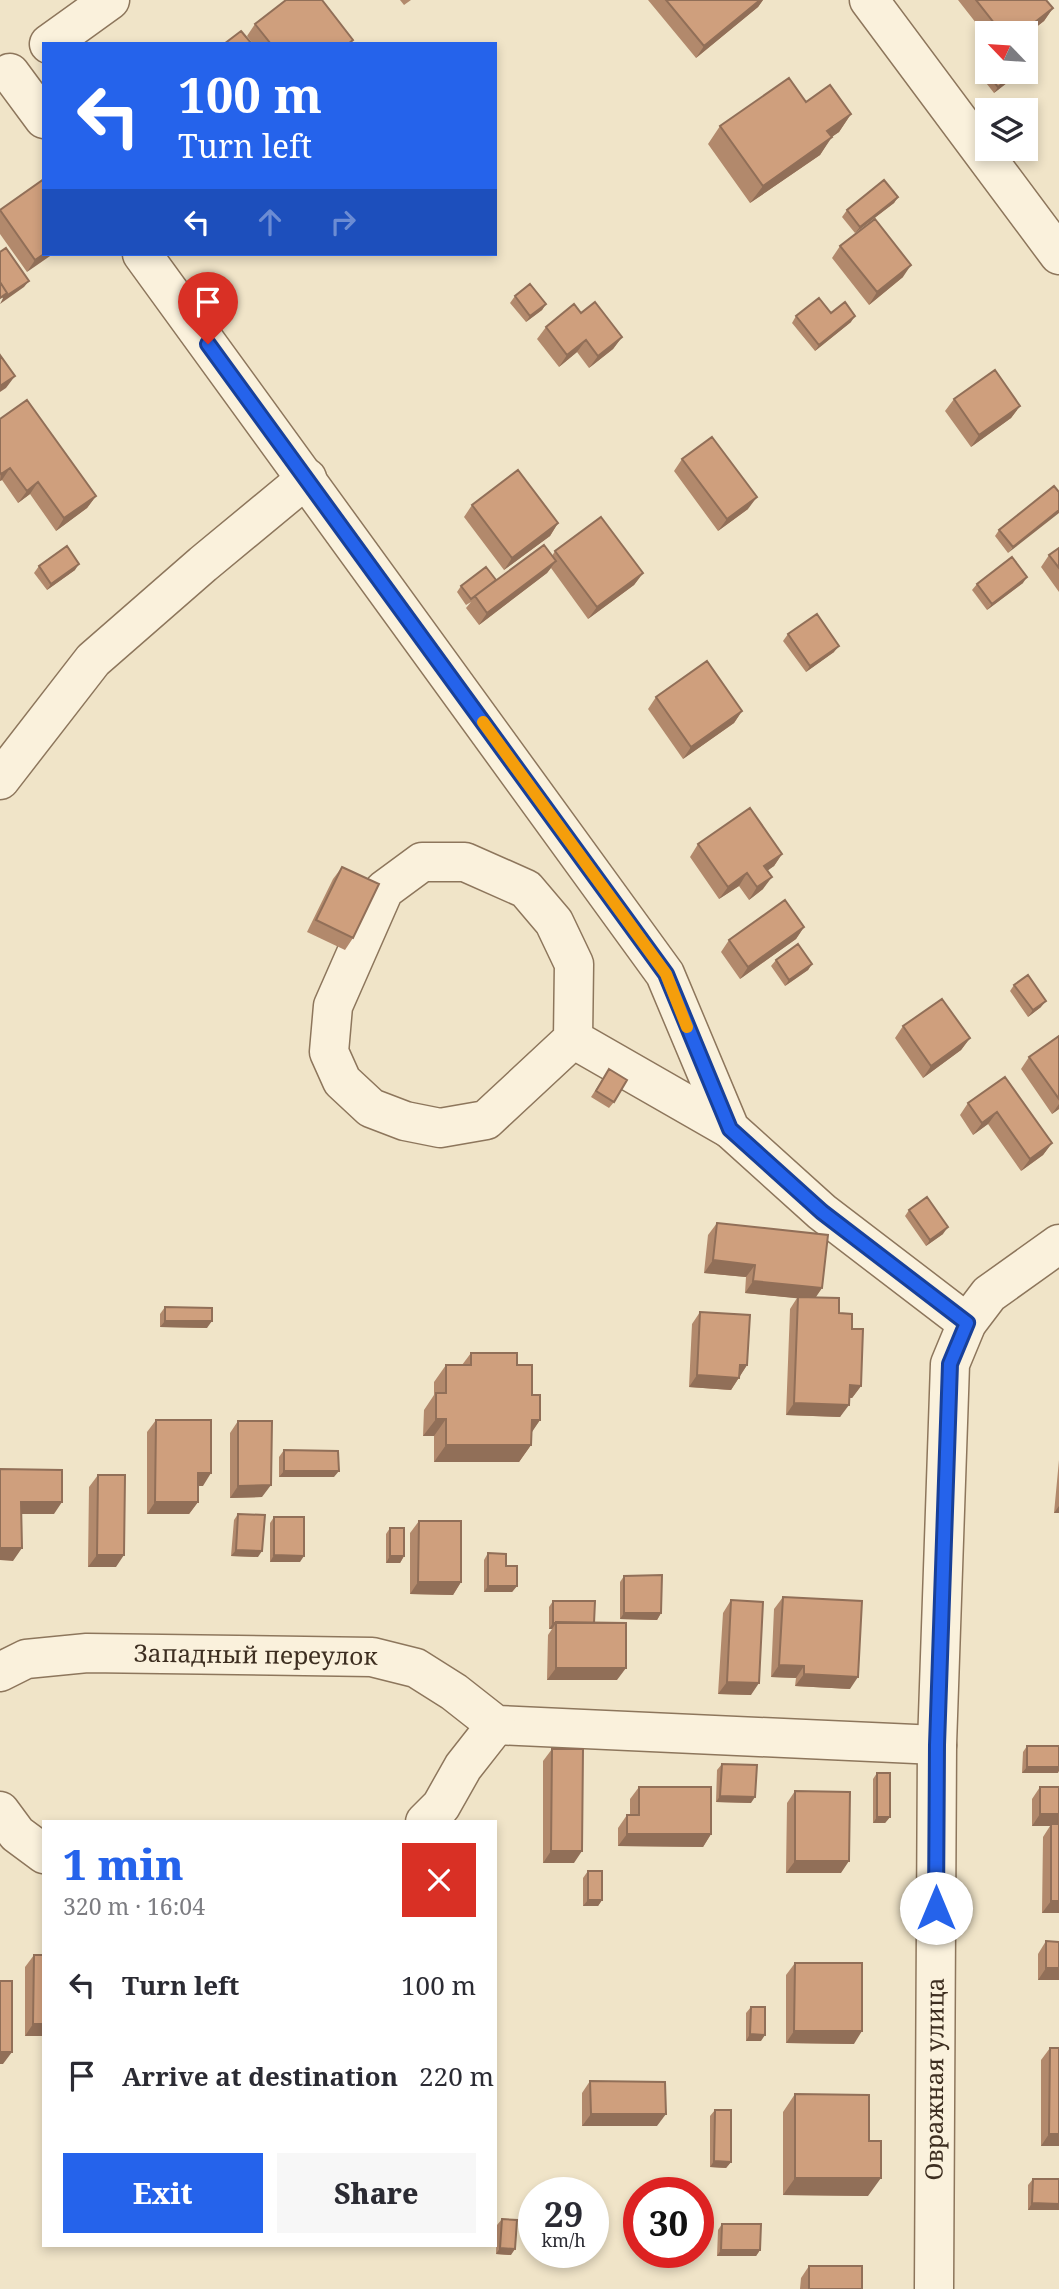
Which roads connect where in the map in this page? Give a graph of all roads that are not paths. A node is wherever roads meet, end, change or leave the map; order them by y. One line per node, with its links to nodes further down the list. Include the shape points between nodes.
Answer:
1 (110, 0): 3 (street)
2 (869, 0): 8 (street)
3 (53, 42)
4 (42, 49): 5 (street)
5 (5, 76): 6 (street)
6 (42, 117)
7 (143, 256): 9 (street)
8 (1059, 256)
9 (307, 478): 10 (street, via 93,660); 12 (street, via 666,974)
10 (0, 780)
11 (573, 1039): 11 (street, via 486,1120 440,1128 371,1108 342,1081 329,1052 333,1006 384,890 422,862 466,862 526,889 554,922 574,964); 12 (street)
12 (730, 1129): 14 (street, via 822,1212)
13 (1059, 1244): 14 (street, Овражная улица, via 989,1294)
14 (967, 1323): 17 (street, Овражная улица, via 950,1364)
15 (0, 1672): 16 (street, Западный переулок, via 26,1659 87,1653 372,1657 416,1668)
16 (496, 1725): 17 (street); 19 (street)
17 (937, 1745): 21 (street, Овражная улица)
18 (0, 1811): 20 (street, via 17,1834)
19 (427, 1820)
20 (42, 1853)
21 (934, 2289)

